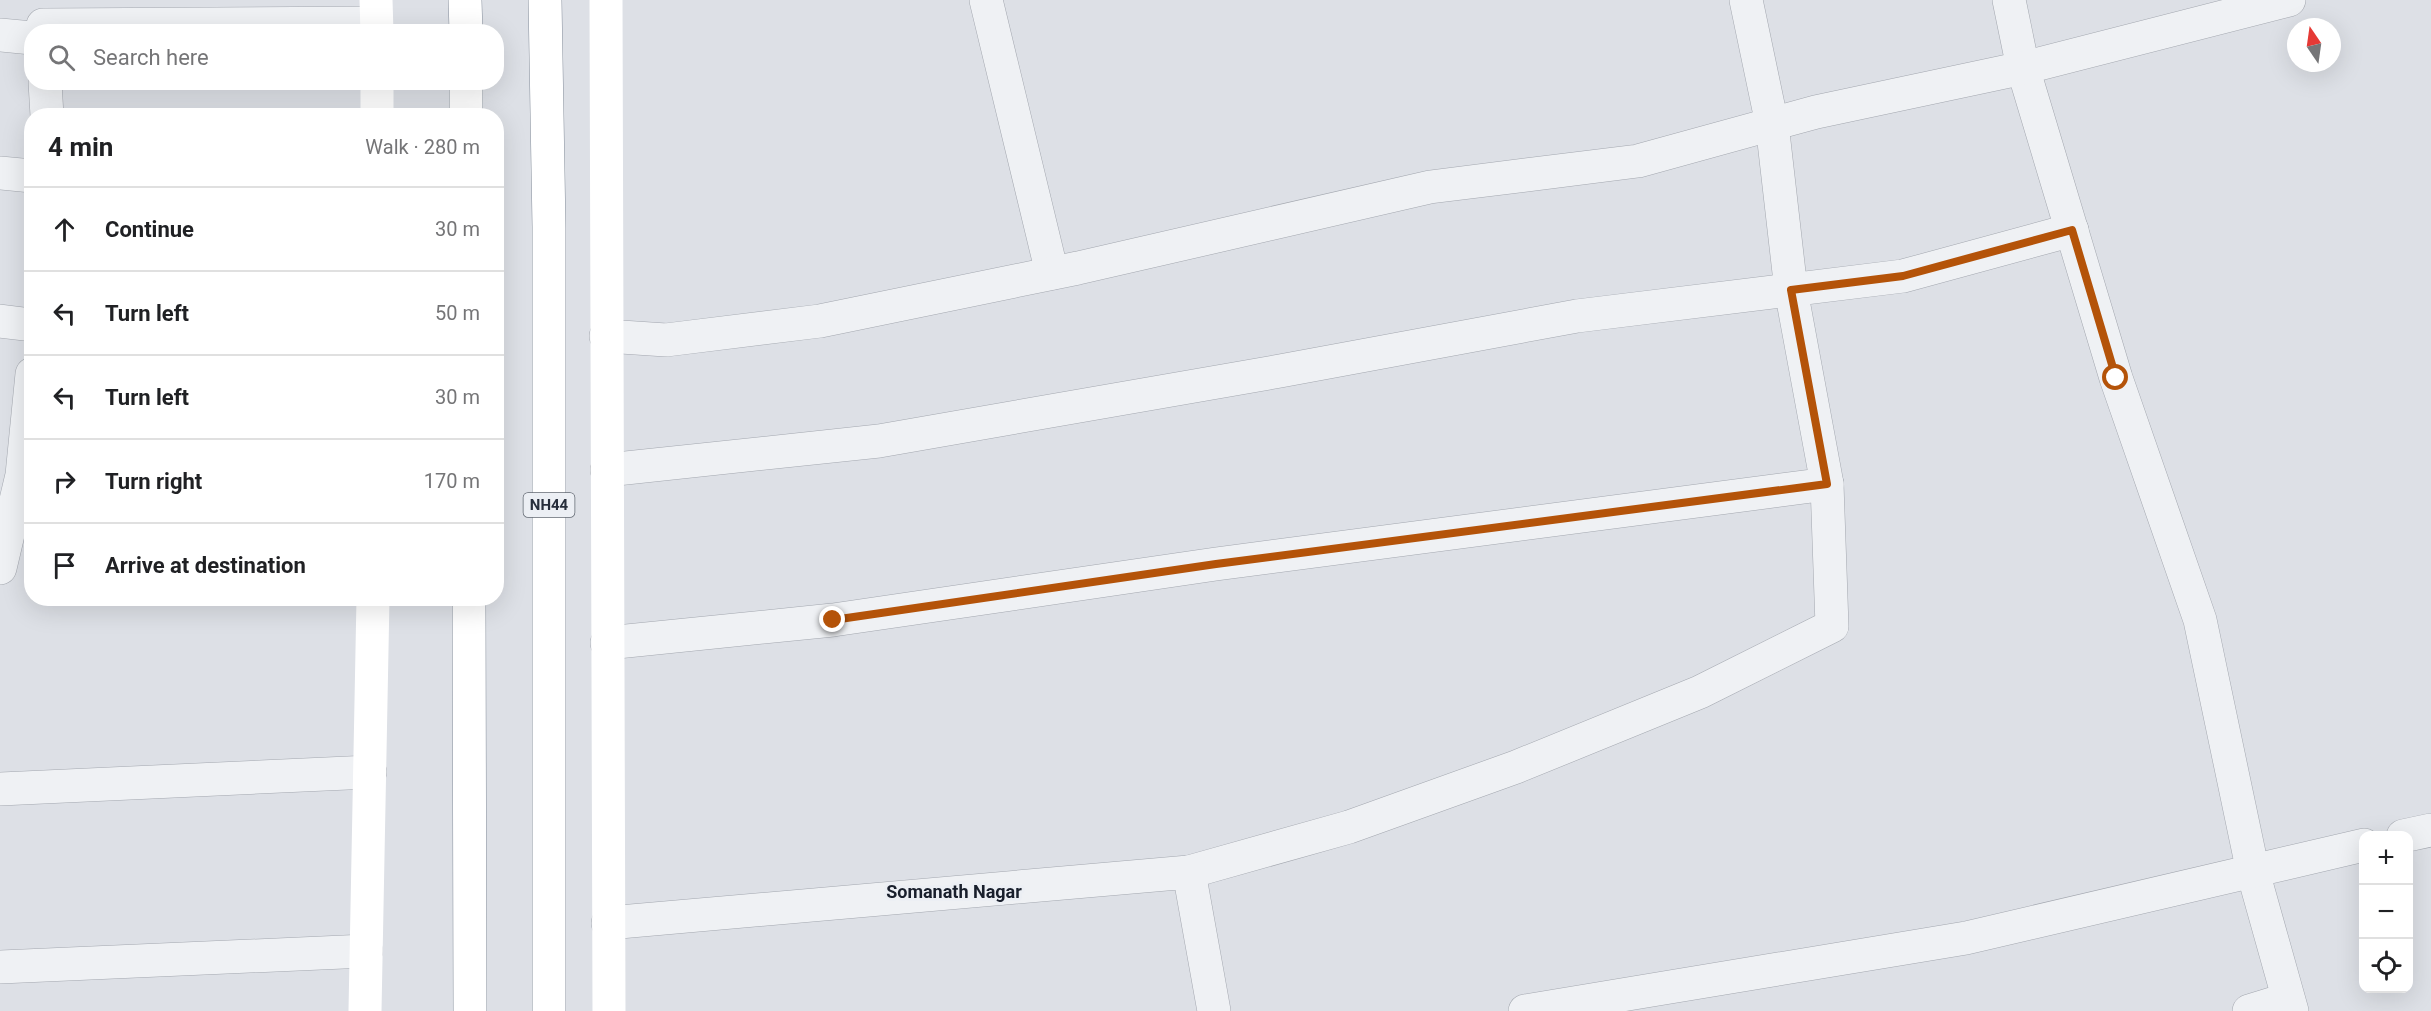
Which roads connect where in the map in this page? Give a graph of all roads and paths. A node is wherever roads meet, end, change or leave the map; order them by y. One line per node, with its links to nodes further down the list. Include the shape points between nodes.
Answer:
1 (465, 0): 10 (main road)
2 (545, 0): 50 (main road, NH44, via 549,227)
3 (606, 0): 28 (main road)
4 (986, 0): 24 (street)
5 (1746, 0): 20 (street)
6 (2009, 0): 13 (street)
7 (2289, 0): 13 (street)
8 (376, 18): 9 (street)
9 (40, 24)
10 (466, 24)
11 (24, 28): 12 (street)
12 (0, 35)
13 (2023, 68): 20 (street); 23 (street)
14 (45, 90): 17 (street)
15 (377, 90): 18 (main road)
16 (466, 90): 19 (main road)
17 (46, 108)
18 (377, 108)
19 (466, 108)
20 (1772, 124): 24 (street, via 1638,161 1430,187); 25 (street)
21 (0, 174): 22 (street)
22 (24, 176)
23 (2072, 230): 25 (street, via 1903,276); 43 (street, via 2116,378 2200,620)
24 (1052, 273): 28 (street, via 820,321 666,340)
25 (1791, 290): 31 (street, via 1577,316 879,441); 32 (street)
26 (0, 321): 27 (street)
27 (24, 324)
28 (606, 336): 31 (main road)
29 (24, 430): 30 (street)
30 (19, 465): 33 (street)
31 (607, 470): 36 (main road)
32 (1827, 484): 36 (street, via 1216,564 833,620); 42 (street, via 1832,626 1700,692 1516,767 1349,827)
33 (0, 568)
34 (373, 606): 37 (main road)
35 (469, 606): 49 (main road)
36 (607, 643): 44 (main road)
37 (370, 772): 38 (street); 45 (main road)
38 (0, 789)
39 (2431, 830): 40 (street)
40 (2413, 834)
41 (2359, 846): 43 (street)
42 (1189, 872): 44 (street); 52 (street)
43 (2253, 872): 47 (street); 53 (street, via 1966,938)
44 (608, 923): 51 (main road)
45 (366, 951): 46 (street); 48 (main road)
46 (0, 968)
47 (2290, 1005): 54 (street)
48 (365, 1011)
49 (470, 1011)
50 (549, 1011)
51 (609, 1011)
52 (1214, 1011)
53 (1525, 1011)
54 (2249, 1011)

